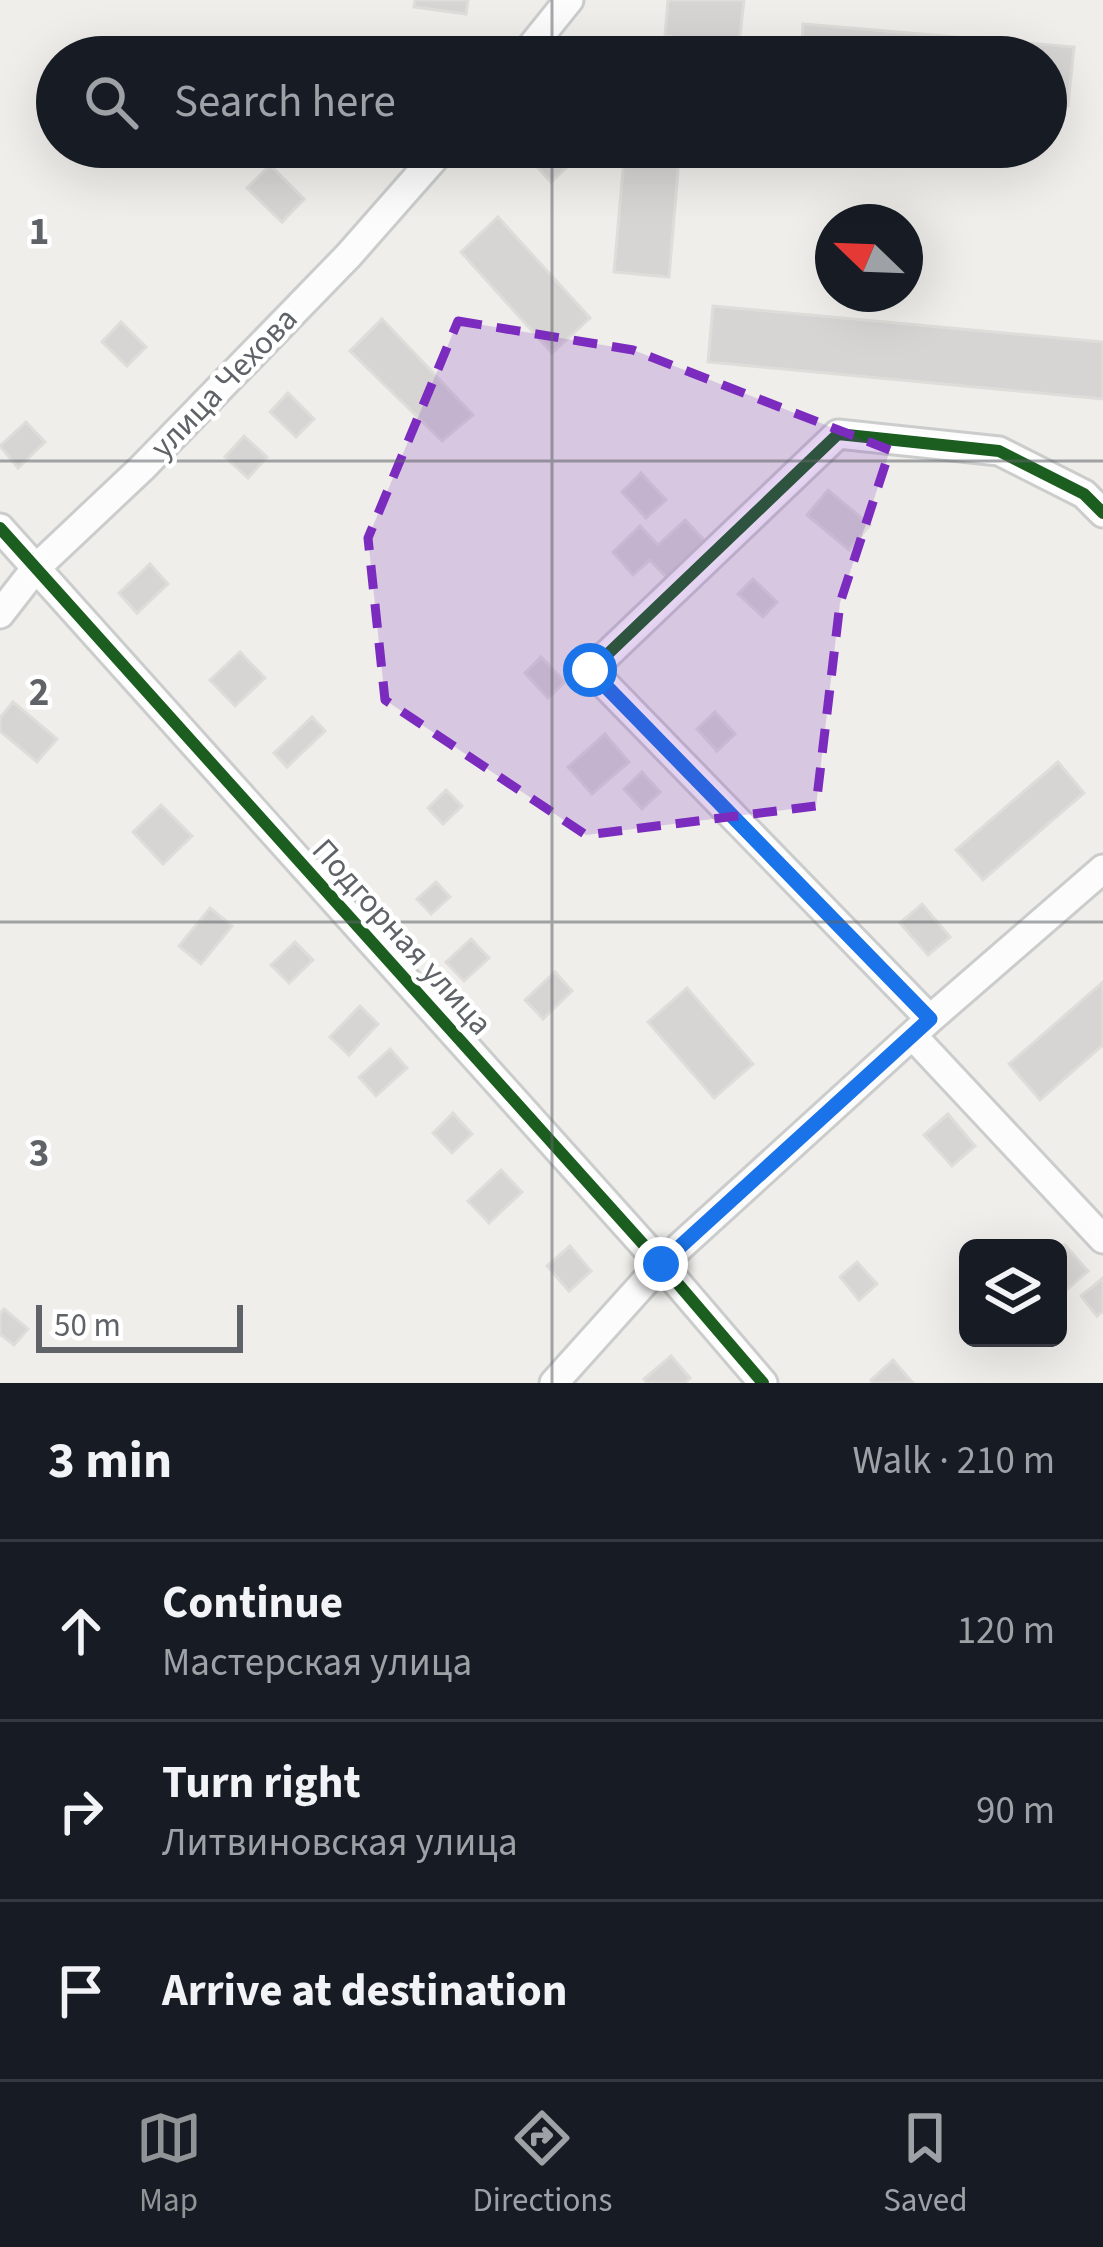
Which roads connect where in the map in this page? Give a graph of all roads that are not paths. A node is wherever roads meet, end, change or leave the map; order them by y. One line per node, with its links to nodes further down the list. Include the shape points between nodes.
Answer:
1 (560, 6): 2 (street)
2 (538, 36)
3 (426, 168): 6 (street, улица Чехова, via 142,468)
4 (1103, 513): 9 (street, via 1084,494 999,451 838,434 590,670)
5 (0, 528): 6 (street, Подгорная улица)
6 (35, 568): 7 (street, улица Чехова); 11 (street, Подгорная улица)
7 (0, 614)
8 (1103, 868): 9 (street)
9 (921, 1028): 10 (street); 11 (street)
10 (1103, 1239)
11 (661, 1264): 12 (street); 13 (street, Подгорная улица)
12 (554, 1383)
13 (763, 1383)

